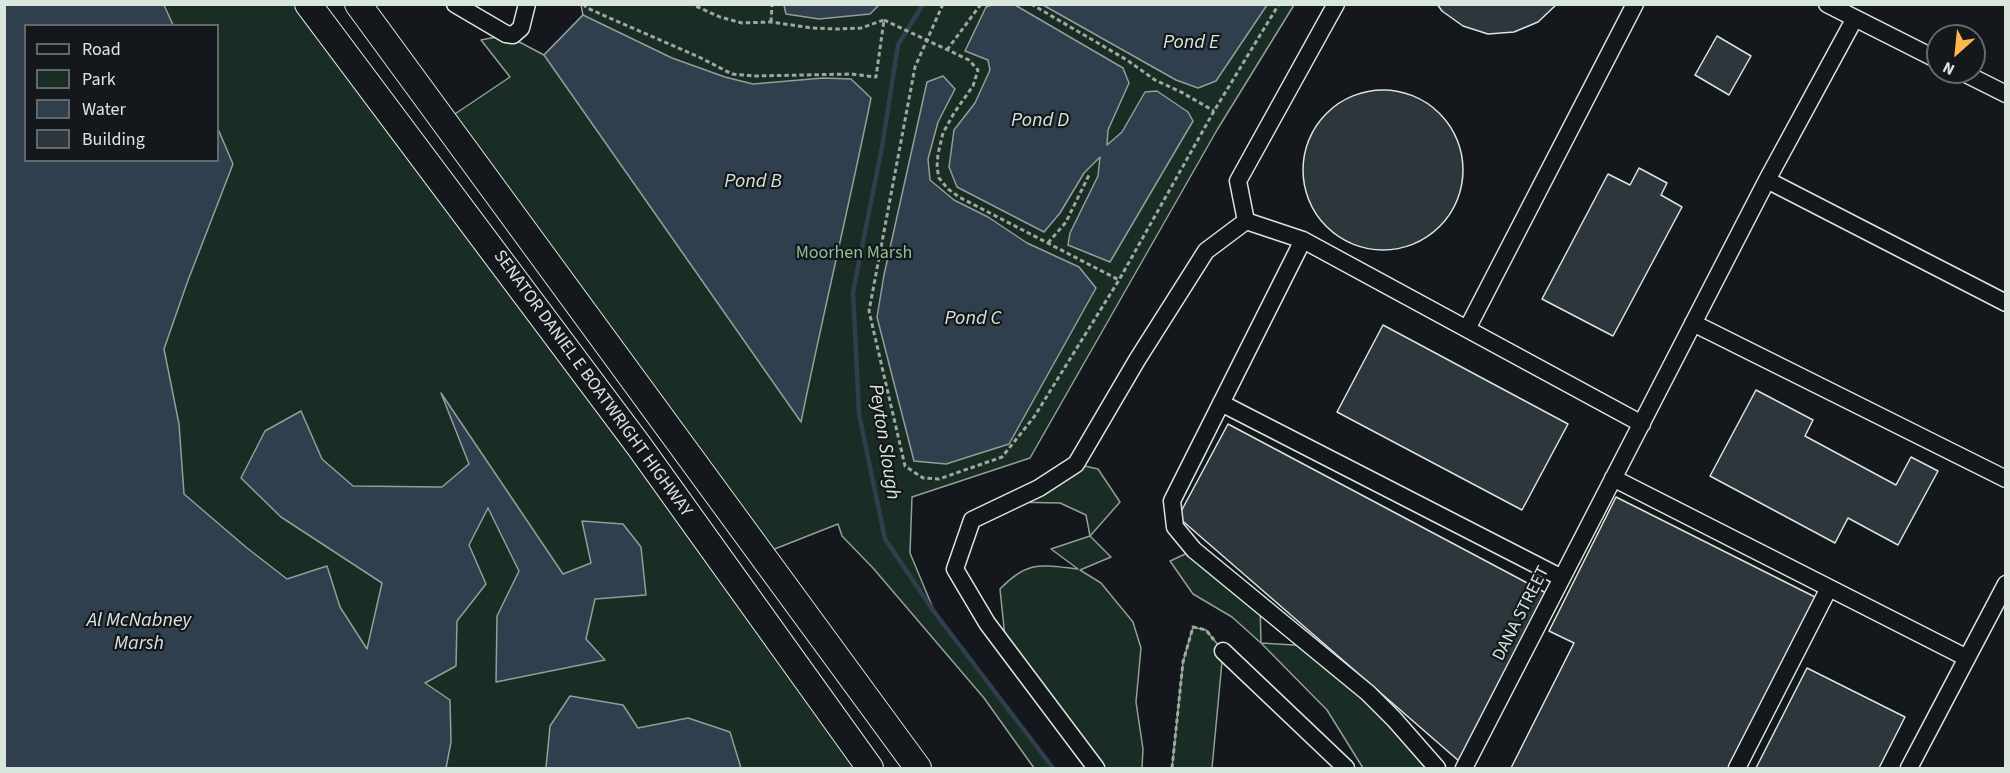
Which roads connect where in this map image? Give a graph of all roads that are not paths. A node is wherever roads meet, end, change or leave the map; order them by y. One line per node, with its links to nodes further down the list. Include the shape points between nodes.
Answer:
1 (308, 4): 27 (highway, SENATOR DANIEL E BOATWRIGHT HIGHWAY, via 639,446)
2 (358, 4): 28 (highway, SENATOR DANIEL E BOATWRIGHT HIGHWAY)
3 (455, 4): 4 (street, via 513,35 521,28)
4 (528, 4)
5 (1336, 4): 13 (street, via 1238,181)
6 (1635, 4): 17 (street)
7 (1827, 4): 8 (street)
8 (1855, 18): 9 (street); 12 (street, DANA STREET)
9 (1926, 54)
10 (1986, 84): 11 (street)
11 (2006, 94)
12 (1767, 180): 15 (street); 16 (street, DANA STREET)
13 (1246, 221): 14 (street); 29 (street, via 1206,251 1076,464 1039,488 972,520 955,569 987,623)
14 (1303, 240): 17 (street); 18 (street)
15 (2006, 303)
16 (1693, 323): 19 (street, DANA STREET); 21 (street)
17 (1467, 329): 19 (street)
18 (1221, 403): 22 (street); 31 (street, via 1172,501 1175,527 1194,550 1368,693)
19 (1642, 424): 20 (street, DANA STREET)
20 (1613, 478): 22 (street, DANA STREET); 24 (street)
21 (2006, 479)
22 (1562, 579): 32 (street, DANA STREET)
23 (2006, 584): 26 (street)
24 (1829, 588): 26 (street); 33 (street)
25 (1223, 651): 30 (street)
26 (1967, 658): 34 (street)
27 (870, 768)
28 (918, 768)
29 (1096, 768)
30 (1346, 768)
31 (1437, 768)
32 (1464, 768)
33 (1737, 768)
34 (1909, 768)

